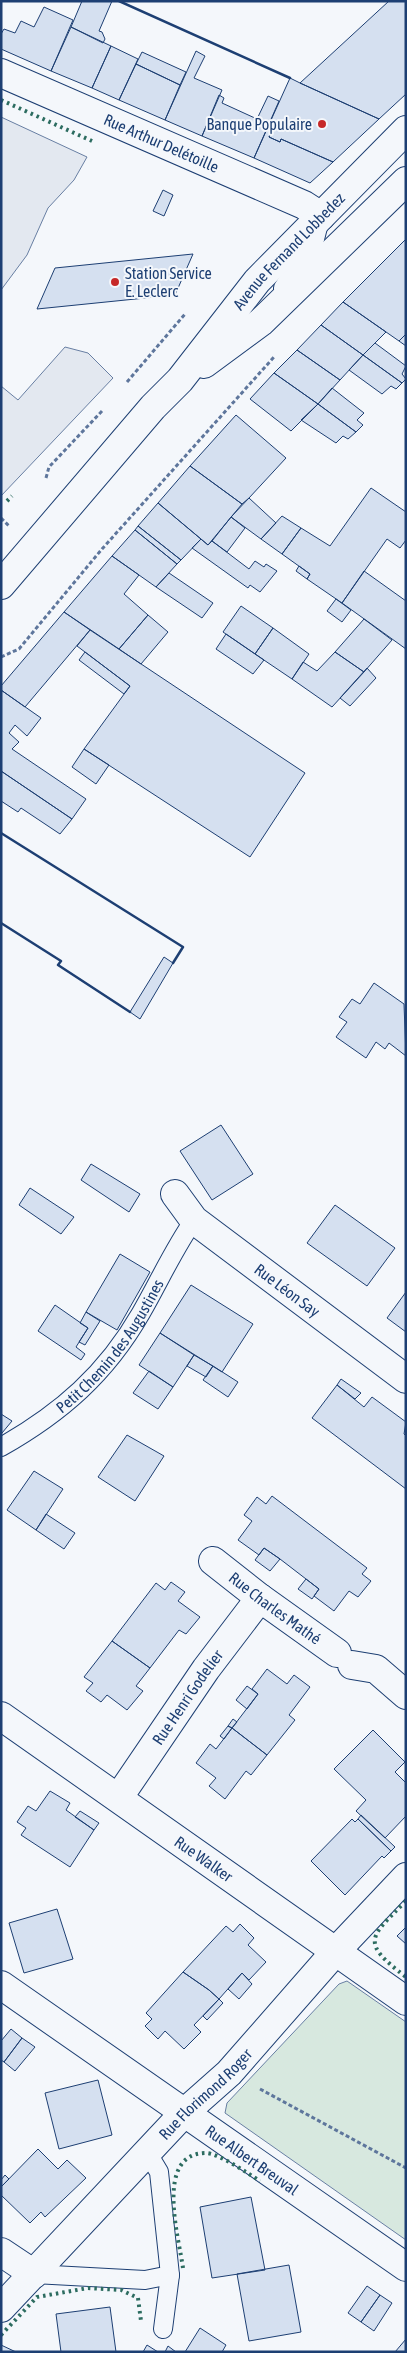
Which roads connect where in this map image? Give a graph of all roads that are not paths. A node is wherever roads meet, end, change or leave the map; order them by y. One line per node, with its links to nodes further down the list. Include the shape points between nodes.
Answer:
1 (1, 73): 4 (street, Rue Arthur Delétoille, via 304,205)
2 (406, 130): 4 (street, Avenue Fernand Lobbedez)
3 (406, 181): 5 (street, Avenue Fernand Lobbedez)
4 (321, 216): 5 (lane, via 315,239); 6 (street, Avenue Fernand Lobbedez, via 257,281)
5 (261, 322): 6 (street, Avenue Fernand Lobbedez)
6 (180, 380): 7 (street, Avenue Fernand Lobbedez, via 153,407)
7 (1, 585)
8 (175, 1194): 9 (street, Rue Léon Say)
9 (194, 1220): 10 (street, Rue Léon Say); 11 (lane, Petit Chemin des Augustines, via 175,1246 140,1314 104,1368 32,1430)
10 (406, 1379)
11 (1, 1447)
12 (213, 1561): 13 (street, Rue Charles Mathé)
13 (260, 1598): 14 (street, Rue Charles Mathé, via 344,1659 376,1669); 16 (street, Rue Henri Godelier, via 206,1669)
14 (406, 1695)
15 (1, 1716): 16 (street, Rue Walker)
16 (119, 1797): 18 (street, Rue Walker)
17 (406, 1877): 18 (street, Rue Florimond Roger)
18 (335, 1952): 20 (street, Rue Walker); 21 (street, Rue Florimond Roger, via 229,2072)
19 (1, 1984): 21 (street, Rue Albert Breuval)
20 (406, 2000)
21 (185, 2112): 22 (street, Rue Florimond Roger); 24 (street, Rue Albert Breuval)
22 (147, 2152): 25 (street, Rue Florimond Roger); 26 (lane, via 159,2172)
23 (1, 2252): 25 (street)
24 (406, 2267)
25 (34, 2274): 26 (lane, via 144,2280); 27 (street, Rue Florimond Roger)
26 (170, 2275): 28 (lane)
27 (1, 2308)
28 (163, 2329)

